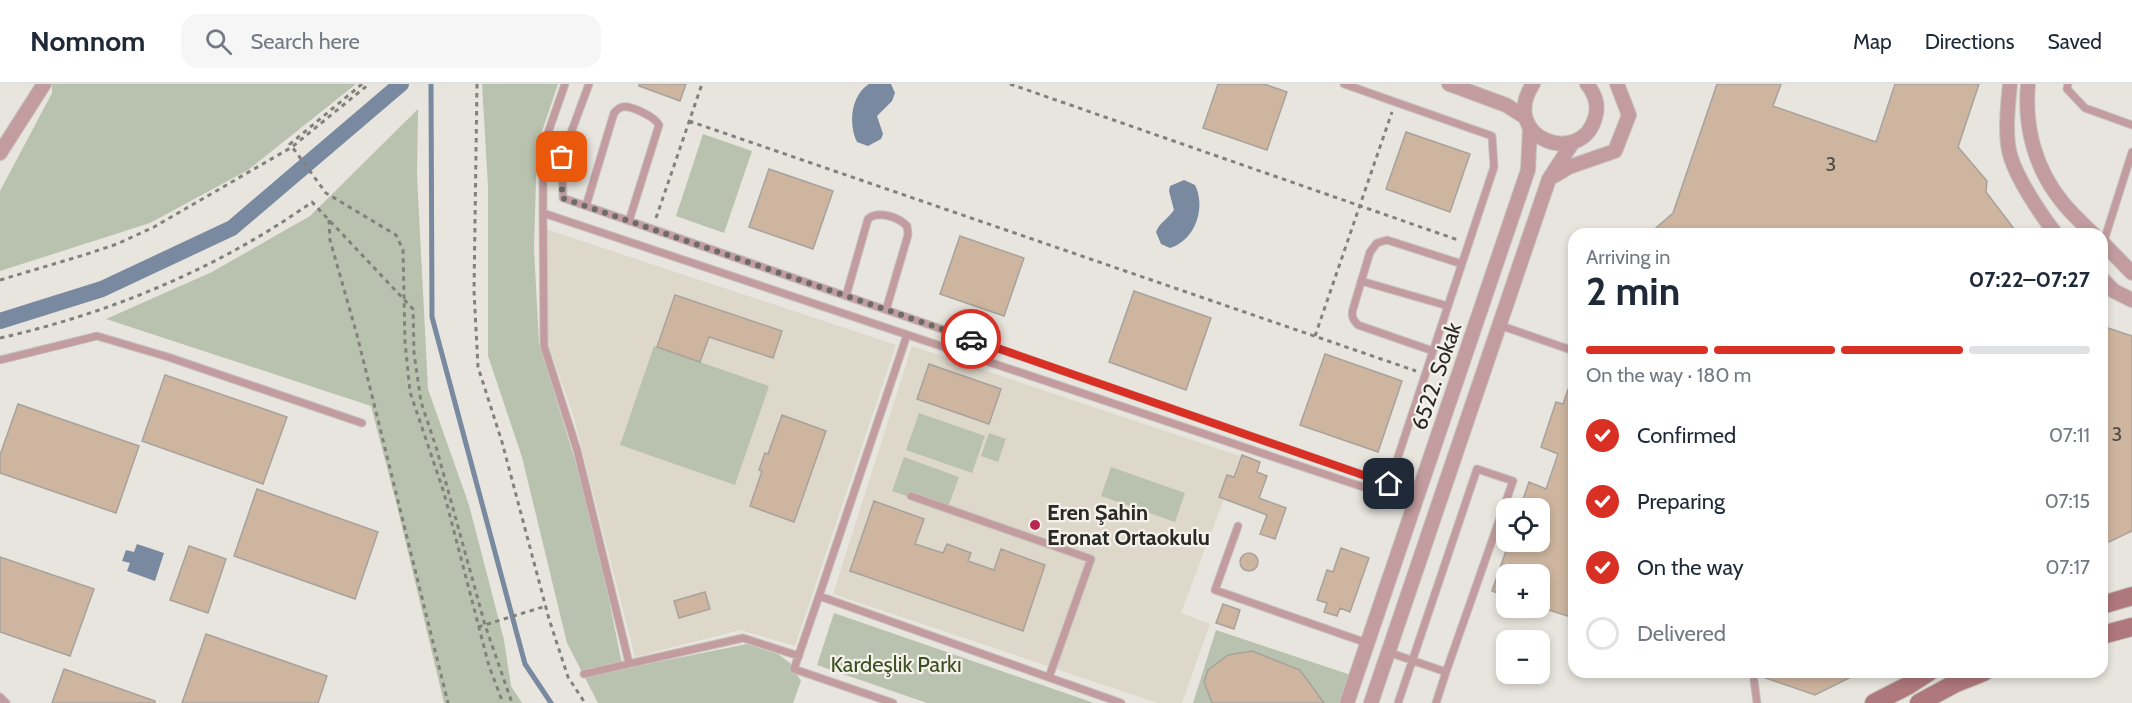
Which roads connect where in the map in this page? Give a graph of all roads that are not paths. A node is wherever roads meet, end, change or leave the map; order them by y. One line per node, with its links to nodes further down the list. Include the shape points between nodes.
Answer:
1 (44, 84): 16 (street)
2 (565, 84): 19 (lane, via 543,147)
3 (589, 84): 18 (lane, via 562,157 562,198)
4 (1344, 84): 25 (lane, via 1492,136 1494,167)
5 (1449, 84): 12 (street, via 1506,105)
6 (1533, 84): 12 (street, 6522. Sokak, via 1524,105)
7 (1587, 84): 14 (street, 6522. Sokak, via 1596,100 1595,121)
8 (1617, 84): 17 (street, via 1629,116 1615,151 1569,167)
9 (2010, 84): 21 (street, via 2010,157)
10 (2028, 84): 22 (street, via 2026,107 2035,153 2063,203)
11 (2068, 84): 13 (lane, via 2067,89 2085,108)
12 (1528, 122): 14 (street, via 1536,135 1553,144); 40 (street, 6522. Sokak, via 1528,170)
13 (2132, 125)
14 (1573, 142): 17 (street, 6522. Sokak)
15 (2132, 152): 23 (lane)
16 (0, 153)
17 (1549, 179): 33 (street, 6522. Sokak)
18 (586, 206): 20 (lane); 20 (lane, via 614,113 626,107 654,117 659,125)
19 (543, 213): 34 (lane); 51 (lane, via 544,346 577,450)
20 (629, 221): 29 (lane)
21 (2052, 228)
22 (2087, 228)
23 (2104, 228)
24 (2108, 249): 26 (street)
25 (1462, 264): 27 (lane, via 1387,240 1373,247); 31 (lane)
26 (2132, 273)
27 (1361, 281): 31 (lane); 36 (lane, via 1352,313 1358,325)
28 (2108, 285): 30 (street)
29 (846, 296): 32 (lane); 32 (lane, via 868,219 879,214 900,220 907,226 908,235)
30 (2132, 300)
31 (1448, 306): 36 (lane)
32 (886, 310): 36 (lane, via 1389,484)
33 (1499, 326): 35 (lane); 48 (street, 6522. Sokak)
34 (908, 335): 40 (lane); 42 (lane)
35 (1568, 349)
36 (1433, 351)
37 (0, 360): 38 (lane, via 97,336)
38 (362, 423)
39 (911, 496): 54 (lane, via 1091,558)
40 (1414, 504): 47 (street, 6522. Sokak)
41 (1238, 526): 47 (lane, via 1215,590)
42 (819, 596): 49 (lane); 54 (lane)
43 (2132, 596): 44 (street)
44 (2108, 603)
45 (2132, 627): 46 (street)
46 (2108, 633)
47 (1367, 643): 63 (street, 6522. Sokak)
48 (1388, 652): 50 (lane); 64 (street, 6522. Sokak)
49 (799, 656): 51 (lane, via 743,638); 61 (lane, via 795,669)
50 (1413, 660): 52 (lane); 52 (lane, via 1477,469 1513,482); 65 (lane)
51 (629, 663): 53 (lane)
52 (1446, 672): 66 (lane)
53 (584, 674)
54 (1049, 677): 62 (lane)
55 (1920, 678): 58 (street)
56 (1969, 678): 69 (street)
57 (1754, 680): 67 (lane)
58 (1909, 685): 68 (street); 69 (street)
59 (0, 697): 60 (lane)
60 (6, 703)
61 (893, 703)
62 (1121, 703)
63 (1347, 703)
64 (1371, 703)
65 (1398, 703)
66 (1436, 703)
67 (1757, 703)
68 (1874, 703)
69 (1919, 703)

